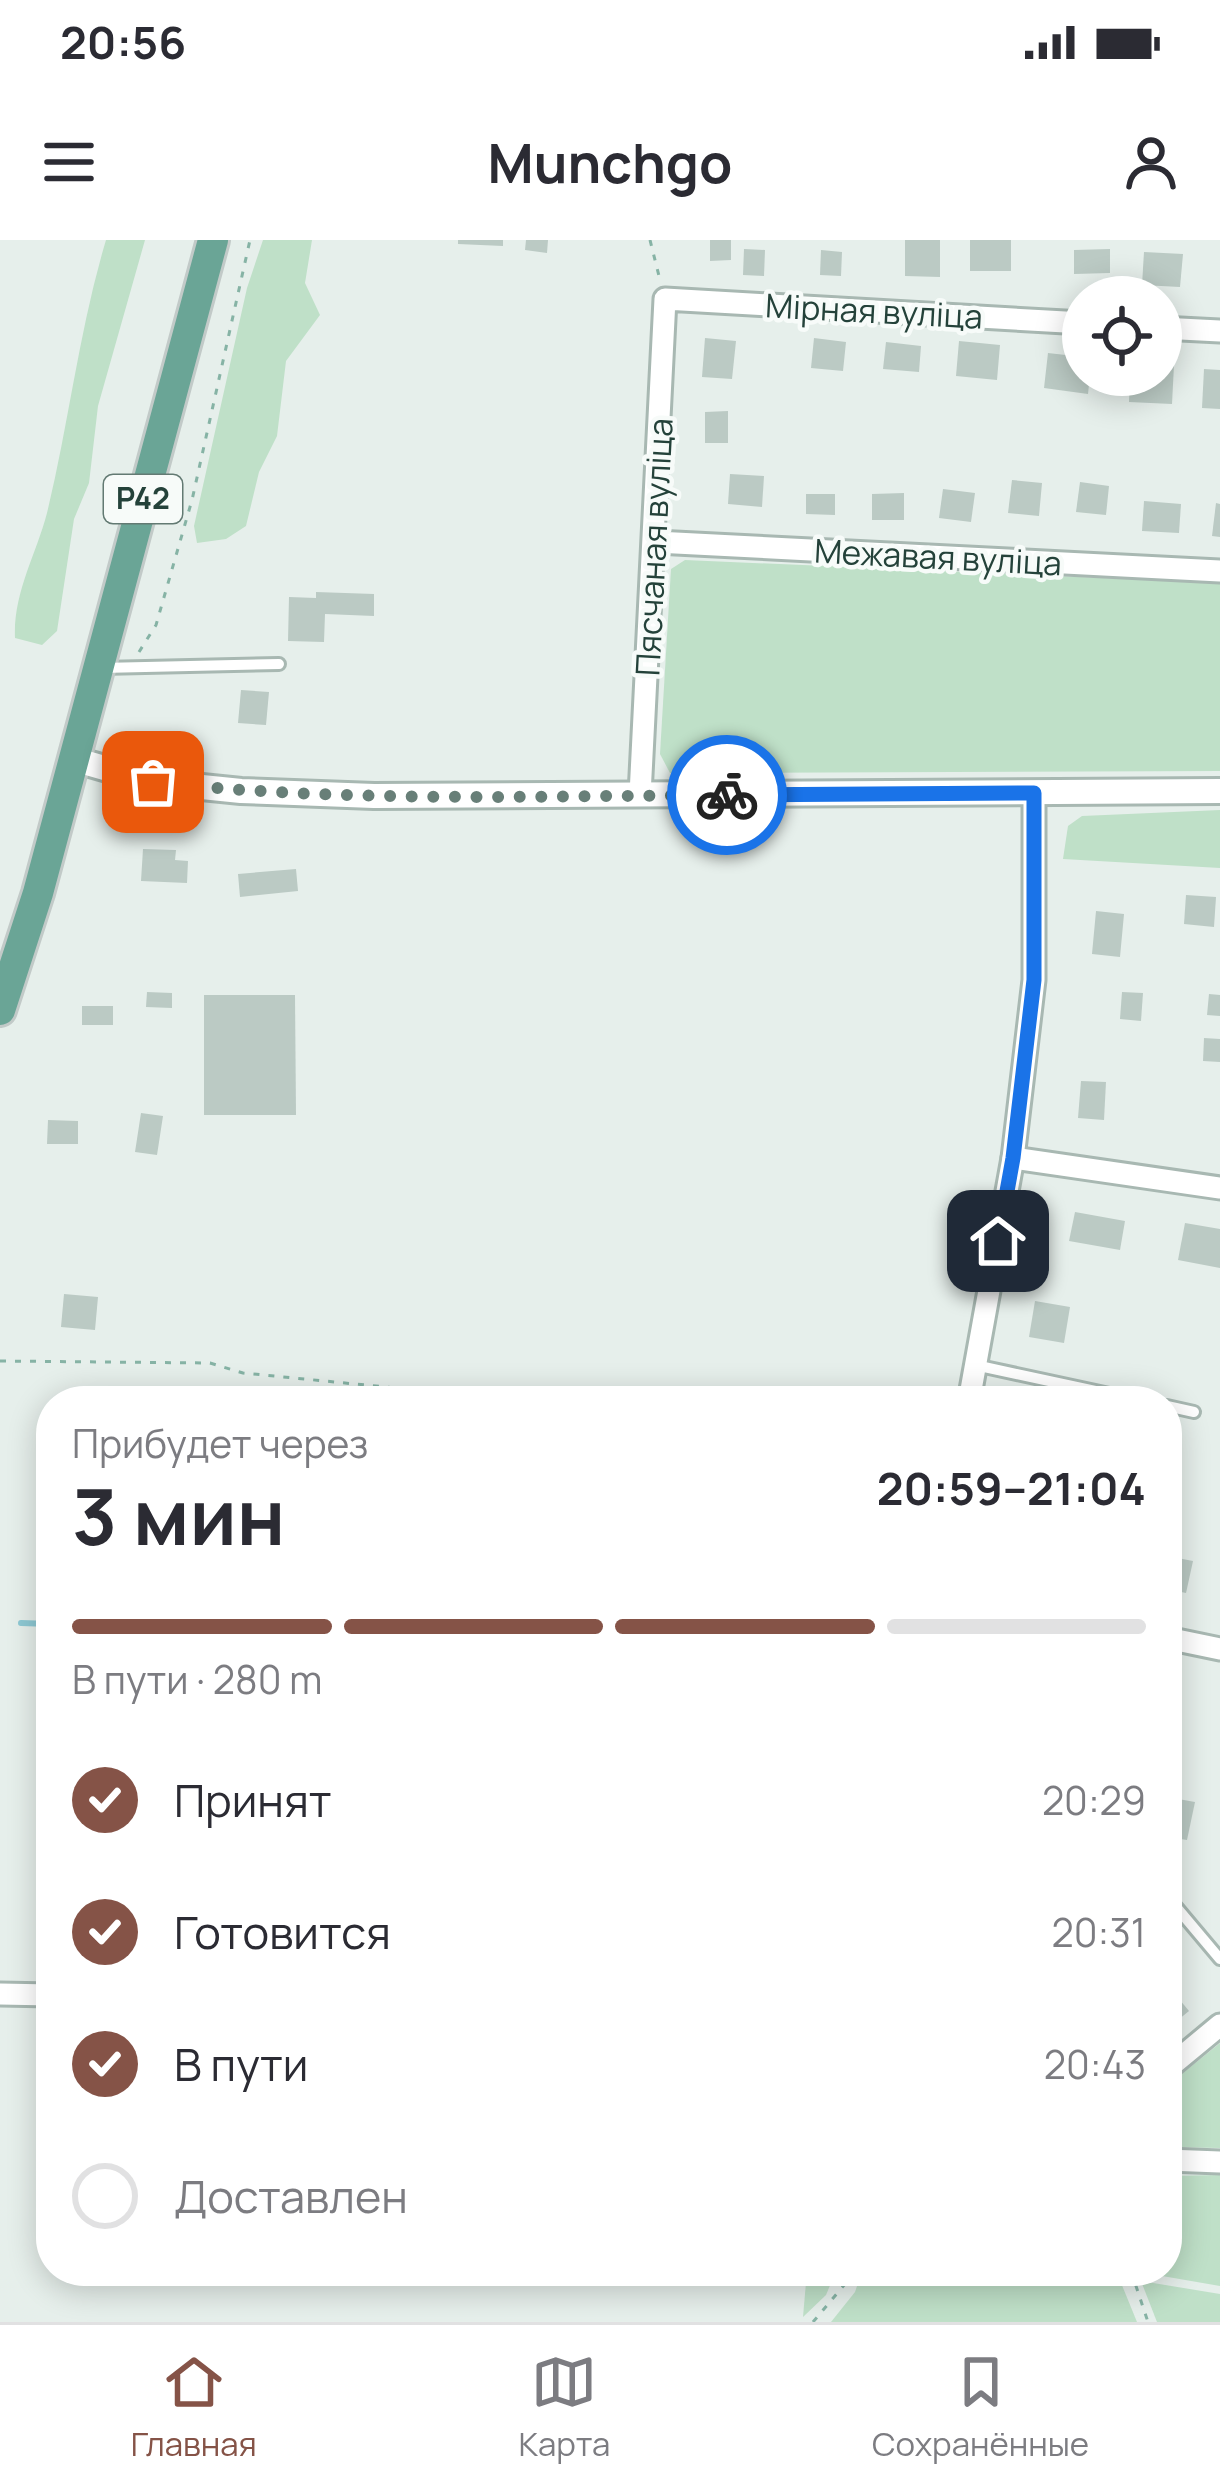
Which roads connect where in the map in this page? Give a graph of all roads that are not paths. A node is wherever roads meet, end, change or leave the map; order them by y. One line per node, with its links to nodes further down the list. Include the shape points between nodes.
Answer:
1 (213, 240): 9 (main road, Р42)
2 (665, 299): 3 (street, Мірная вуліца); 6 (street, Пясчаная вуліца)
3 (1062, 322)
4 (1182, 329): 5 (street)
5 (1220, 331)
6 (656, 542): 7 (street, Межавая вуліца); 13 (street, Пясчаная вуліца)
7 (1220, 571)
8 (279, 664): 9 (lane)
9 (113, 668): 10 (main road, Р42)
10 (74, 759): 13 (street, via 153,782 241,791); 14 (main road, Р42)
11 (1220, 791): 12 (street)
12 (1034, 793): 13 (street); 15 (street, via 1034,980)
13 (640, 795)
14 (0, 1010)
15 (1013, 1158): 16 (street); 17 (street)
16 (1220, 1188)
17 (975, 1365): 18 (street); 19 (lane)
18 (972, 1386)
19 (1072, 1386)
20 (1182, 1409): 21 (lane)
21 (1194, 1412)
22 (1182, 1641): 23 (street)
23 (1220, 1649)
24 (1182, 1914): 25 (lane)
25 (1220, 1959)
26 (0, 1994): 27 (street)
27 (36, 1995)
28 (1220, 2024): 29 (street)
29 (1182, 2056)
30 (1182, 2161): 31 (street)
31 (1220, 2162)

